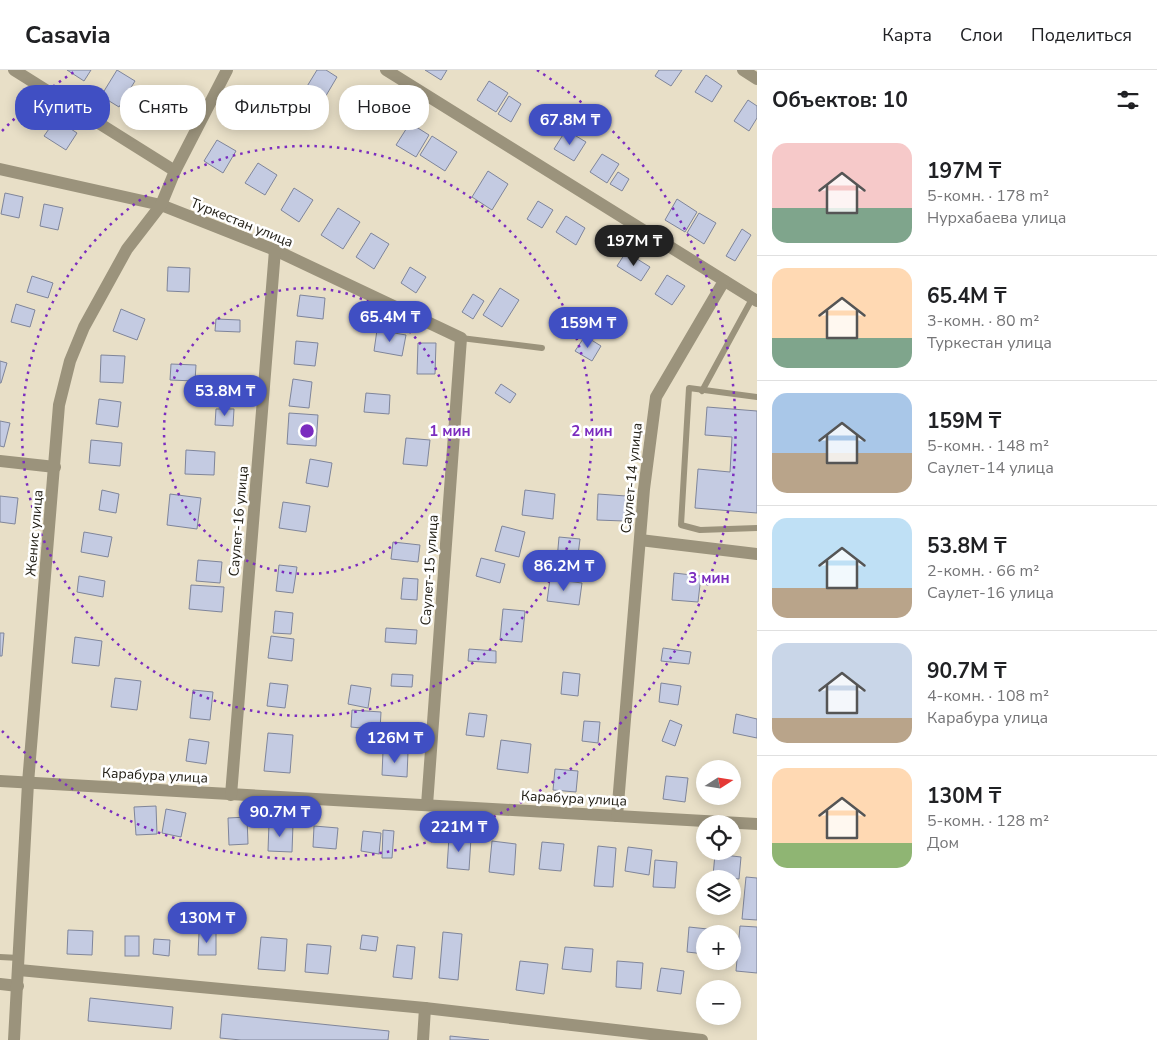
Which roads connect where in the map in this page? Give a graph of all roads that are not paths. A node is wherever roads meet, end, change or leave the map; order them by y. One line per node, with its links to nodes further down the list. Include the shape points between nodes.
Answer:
1 (14, 70): 7 (street)
2 (227, 70): 7 (street, Женис улица)
3 (386, 70): 10 (street)
4 (743, 70): 5 (street)
5 (757, 79)
6 (0, 169): 8 (street, Туркестан улица)
7 (175, 170): 8 (street, Женис улица)
8 (161, 205): 9 (street, Туркестан улица); 17 (street, Женис улица, via 127,249 73,353 59,405)
9 (275, 250): 12 (street, Туркестан улица); 23 (street, Саулет-16 улица)
10 (724, 281): 11 (street); 19 (street, Саулет-14 улица, via 656,397)
11 (755, 300): 14 (lane)
12 (461, 338): 13 (lane); 24 (street, Саулет-15 улица)
13 (542, 348)
14 (702, 391): 15 (lane); 18 (lane, via 690,388 681,525 700,530)
15 (757, 397)
16 (0, 461): 17 (street)
17 (55, 466): 22 (street, Женис улица)
18 (757, 528)
19 (640, 540): 20 (street); 25 (street, Саулет-14 улица)
20 (757, 554)
21 (0, 781): 22 (street, Карабура улица)
22 (28, 783): 23 (street, Карабура улица); 28 (street, Женис улица)
23 (231, 795): 24 (street, Карабура улица)
24 (427, 805): 25 (street, Карабура улица)
25 (617, 816): 26 (street, Карабура улица)
26 (757, 824)
27 (0, 957): 28 (lane)
28 (19, 964): 30 (street, Женис улица); 31 (street)
29 (0, 984): 30 (street)
30 (18, 986): 32 (street, Женис улица)
31 (425, 1008): 33 (street); 34 (street)
32 (14, 1040)
33 (424, 1040)
34 (702, 1040)

